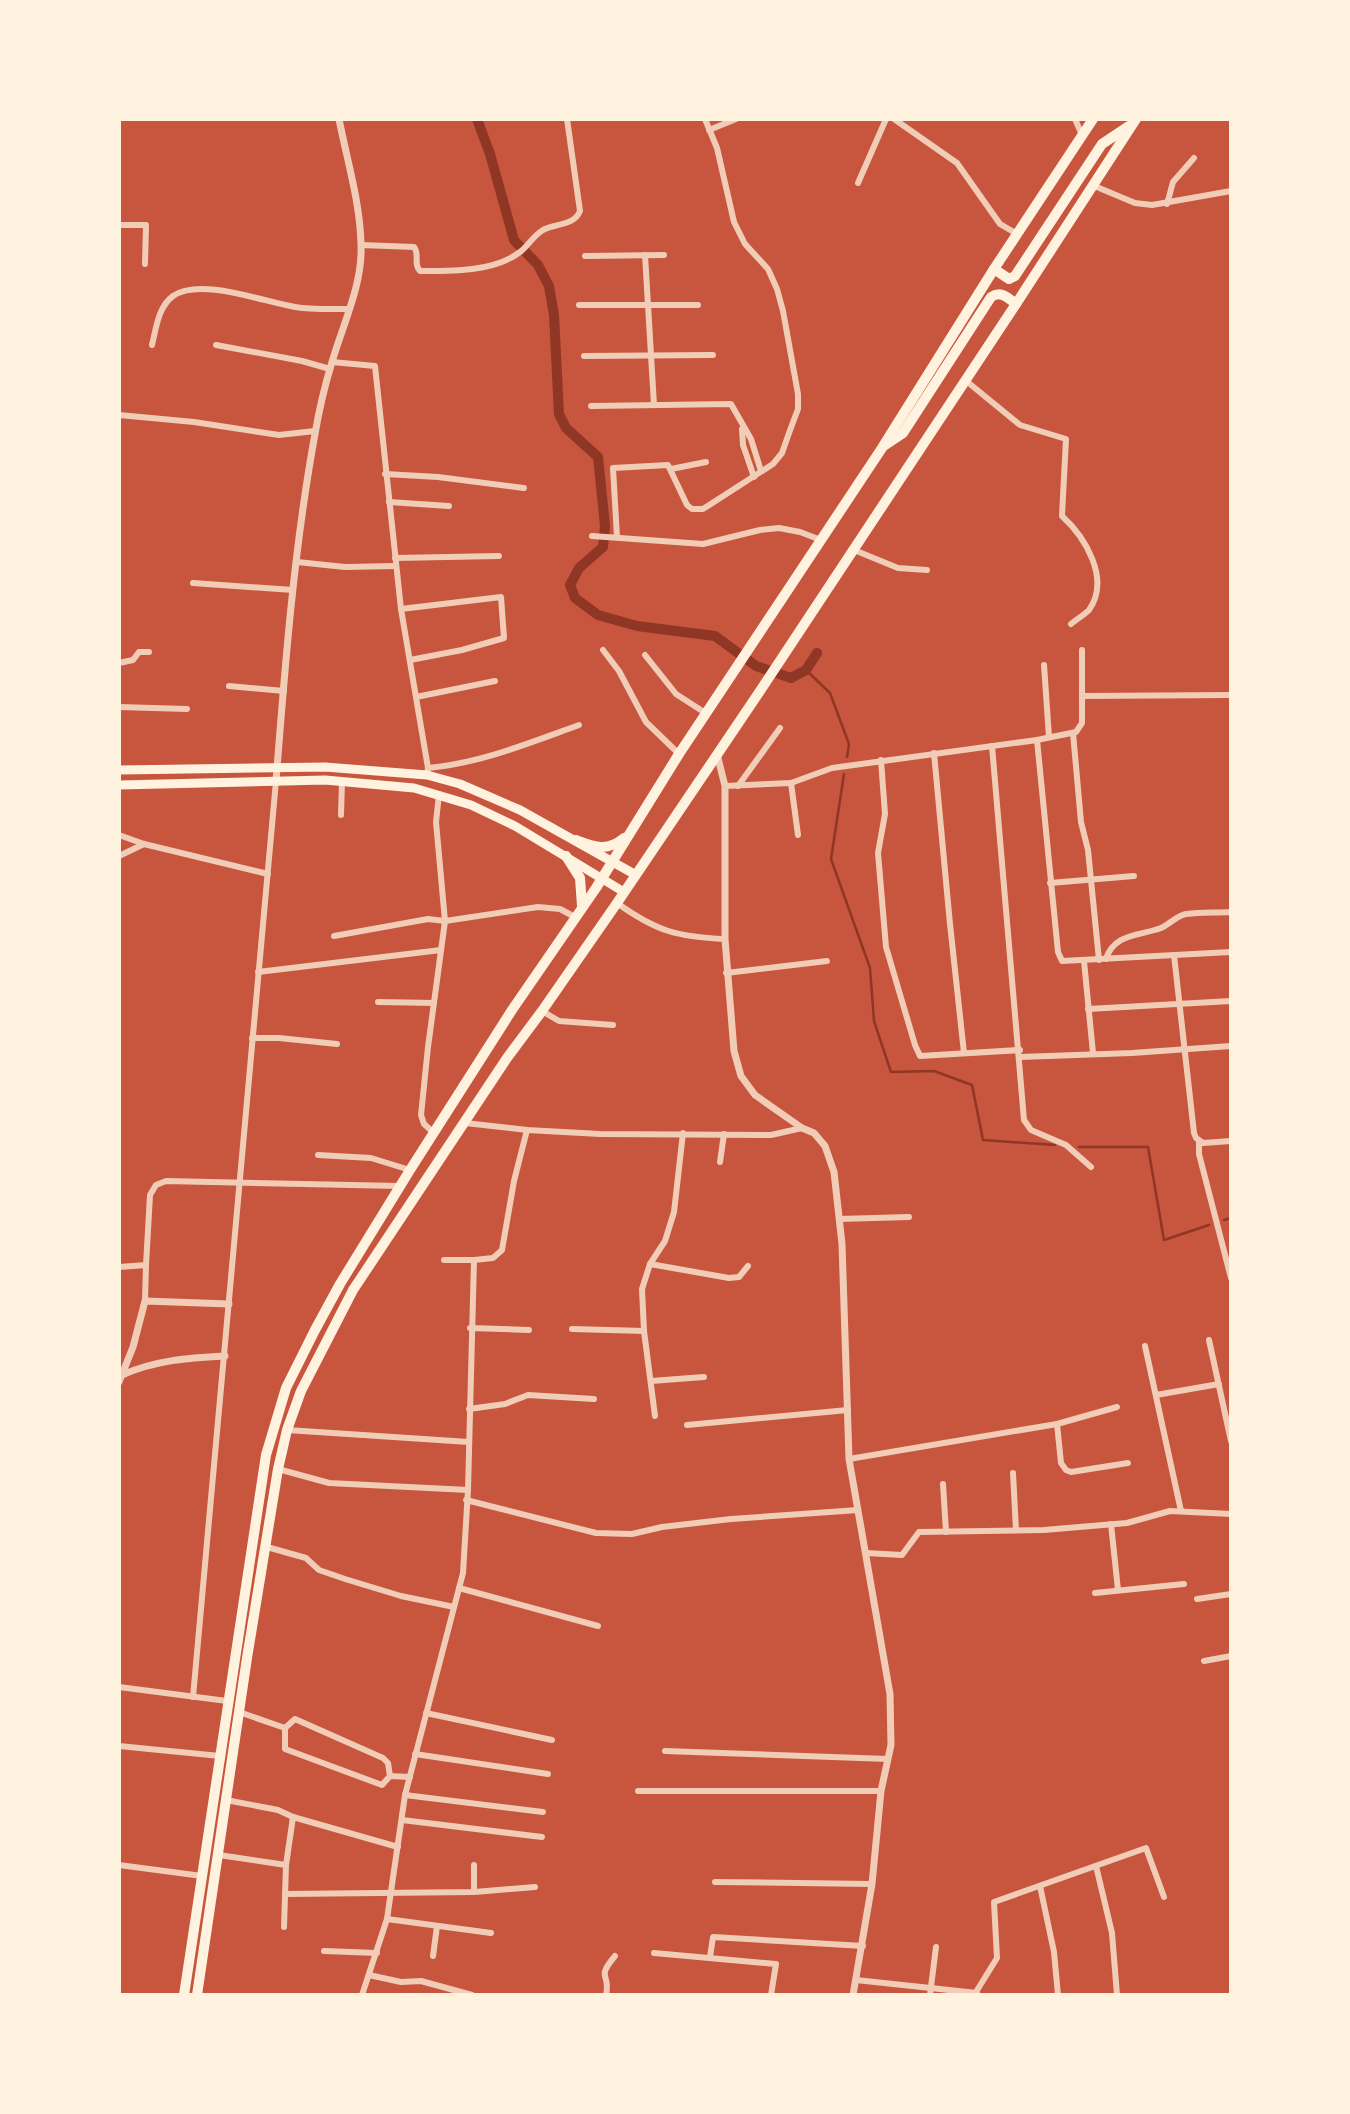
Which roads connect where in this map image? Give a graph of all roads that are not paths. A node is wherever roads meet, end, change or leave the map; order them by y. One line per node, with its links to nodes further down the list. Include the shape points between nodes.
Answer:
1 (340, 119): 19 (street)
2 (567, 119): 19 (street, via 579,206 571,221 544,230 520,252 477,269 420,271 414,247)
3 (705, 119): 10 (street)
4 (736, 119): 10 (street)
5 (886, 119): 13 (street)
6 (894, 119): 18 (street, via 957,163 1000,224)
7 (1075, 119): 11 (street)
8 (1093, 119): 11 (main road)
9 (1134, 121): 14 (main road); 24 (main road, via 1102,144 1015,276 1009,279)
10 (709, 130): 45 (street, via 734,222 777,289 798,394 798,409 782,453)
11 (1082, 135): 18 (main road)
12 (1194, 158): 16 (street, via 1172,182)
13 (858, 183)
14 (1092, 184): 16 (street, via 1135,203); 25 (main road)
15 (1231, 191): 16 (street)
16 (1167, 204)
17 (119, 225): 23 (street, via 146,225)
18 (1017, 234): 24 (main road)
19 (361, 245): 29 (street)
20 (645, 255): 21 (street); 22 (street); 27 (street)
21 (664, 255)
22 (585, 256)
23 (145, 264)
24 (994, 269): 42 (main road)
25 (1016, 304): 36 (main road); 42 (main road, via 1002,294 991,297 903,433)
26 (579, 305): 27 (street)
27 (648, 305): 28 (street); 32 (street)
28 (698, 305)
29 (349, 309): 30 (street, via 295,307 206,289 183,291 163,306); 35 (street)
30 (152, 345)
31 (216, 345): 35 (street)
32 (651, 355): 33 (street); 34 (street); 37 (street)
33 (713, 355)
34 (584, 356)
35 (331, 366): 41 (street); 46 (street, via 375,366)
36 (965, 380): 54 (main road); 63 (street, via 1020,425 1066,439 1062,516 1085,547 1097,574 1095,598)
37 (654, 405): 38 (street); 40 (street, via 731,404)
38 (591, 406)
39 (119, 415): 41 (street, via 279,435)
40 (742, 427): 45 (street, via 751,439); 47 (street)
41 (315, 431): 57 (street)
42 (882, 447): 53 (main road)
43 (706, 463): 44 (street)
44 (671, 470): 47 (street, via 692,509 703,509); 52 (street, via 663,464 613,468)
45 (761, 471): 47 (street)
46 (386, 474): 48 (street); 49 (street)
47 (754, 477)
48 (524, 488)
49 (389, 502): 50 (street); 56 (street)
50 (449, 506)
51 (592, 536): 52 (street)
52 (617, 537): 53 (street, via 703,544 779,528)
53 (821, 540): 79 (main road)
54 (854, 550): 59 (street, via 898,568); 88 (main road)
55 (499, 556): 56 (street)
56 (395, 558): 58 (street)
57 (297, 562): 58 (street); 61 (street)
58 (396, 566): 62 (street)
59 (927, 570)
60 (193, 583): 61 (street)
61 (293, 590): 73 (street)
62 (401, 609): 68 (street); 68 (street, via 500,597 504,638)
63 (1072, 624)
64 (603, 650): 87 (street, via 646,722)
65 (1082, 650): 75 (street)
66 (149, 652): 69 (street)
67 (645, 655): 79 (street, via 676,694)
68 (410, 660): 76 (street)
69 (119, 663)
70 (1044, 666): 83 (street)
71 (495, 681): 76 (street)
72 (229, 686): 73 (street)
73 (284, 691): 90 (street)
74 (1231, 695): 75 (street)
75 (1082, 696): 82 (street, via 1082,723)
76 (416, 697): 92 (street)
77 (119, 707): 78 (street)
78 (187, 709)
79 (706, 714): 87 (main road)
80 (579, 725): 92 (street, via 493,756)
81 (780, 728): 98 (street)
82 (1073, 733): 83 (street); 113 (street)
83 (1049, 737): 84 (street)
84 (1037, 740): 85 (street); 114 (street)
85 (992, 746): 86 (street); 143 (street)
86 (934, 753): 89 (street); 142 (street)
87 (679, 754): 101 (main road)
88 (717, 754): 97 (street); 110 (main road)
89 (881, 760): 95 (street, via 832,768); 142 (street, via 885,814 878,853 889,962 920,1056)
90 (277, 767): 91 (main road); 92 (main road); 93 (street)
91 (119, 770)
92 (427, 771): 104 (main road, via 490,796)
93 (276, 781): 94 (main road); 96 (main road); 109 (street)
94 (342, 781): 99 (main road); 100 (street)
95 (791, 783): 98 (street); 103 (street)
96 (119, 785)
97 (724, 786): 98 (street); 122 (street)
98 (738, 786)
99 (439, 794): 107 (main road, via 471,805); 120 (street, via 436,822)
100 (341, 815)
101 (630, 834): 104 (main road, via 601,848); 108 (main road)
102 (119, 835): 105 (street)
103 (798, 835)
104 (576, 840): 108 (main road)
105 (144, 844): 106 (street); 109 (street)
106 (119, 856)
107 (566, 856): 112 (main road); 117 (main road, via 580,878)
108 (614, 860): 110 (main road); 112 (main road)
109 (268, 874): 129 (street)
110 (636, 874): 115 (main road)
111 (1134, 876): 113 (street)
112 (603, 877): 115 (main road); 117 (main road)
113 (1091, 880): 114 (street); 126 (street)
114 (1050, 883): 128 (street, via 1059,958)
115 (624, 892): 116 (main road)
116 (617, 903): 122 (street, via 671,933); 136 (main road)
117 (582, 907): 119 (main road)
118 (1231, 912): 126 (street, via 1181,915 1164,926 1119,941)
119 (575, 917): 120 (street, via 550,906); 148 (main road)
120 (446, 921): 121 (street, via 428,919); 123 (street)
121 (334, 936)
122 (724, 939): 130 (street)
123 (441, 950): 129 (street); 133 (street)
124 (1231, 952): 125 (street)
125 (1174, 955): 126 (street); 134 (street)
126 (1102, 959): 128 (street)
127 (827, 961): 130 (street)
128 (1084, 961): 135 (street)
129 (258, 972): 138 (street)
130 (726, 973): 146 (street, via 741,1076 755,1095)
131 (1231, 1000): 134 (street)
132 (379, 1002): 133 (street)
133 (434, 1003): 148 (street, via 421,1115)
134 (1178, 1004): 135 (street); 141 (street)
135 (1088, 1009): 144 (street)
136 (542, 1011): 137 (street, via 559,1021); 145 (main road)
137 (613, 1025)
138 (251, 1038): 139 (street); 157 (street)
139 (337, 1044)
140 (1231, 1046): 141 (street)
141 (1184, 1049): 144 (street); 151 (street, via 1194,1133)
142 (964, 1053): 143 (street)
143 (1020, 1053): 144 (street); 155 (street, via 1024,1120 1031,1130 1066,1146)
144 (1093, 1054)
145 (465, 1123): 147 (street); 189 (main road, via 353,1290 301,1391)
146 (802, 1128): 150 (street, via 771,1135); 160 (street, via 825,1146 834,1172)
147 (527, 1130): 149 (street); 162 (street, via 502,1250 493,1258)
148 (434, 1133): 156 (main road)
149 (683, 1133): 150 (street); 164 (street, via 674,1212)
150 (724, 1134): 154 (street)
151 (1199, 1141): 152 (street); 167 (street)
152 (1231, 1141)
153 (318, 1155): 156 (street, via 371,1158)
154 (720, 1162)
155 (1091, 1167)
156 (410, 1170): 158 (main road)
157 (239, 1182): 158 (street); 163 (street, via 166,1181 156,1185 150,1195); 169 (street)
158 (401, 1186): 219 (main road, via 340,1284 282,1399 266,1455)
159 (909, 1217): 160 (street)
160 (839, 1219): 185 (street)
161 (444, 1260): 162 (street)
162 (474, 1260): 170 (street)
163 (146, 1265): 166 (street); 168 (street)
164 (650, 1265): 165 (street, via 730,1278); 173 (street, via 642,1289)
165 (748, 1266)
166 (119, 1267)
167 (1231, 1278)
168 (145, 1301): 169 (street); 178 (street)
169 (229, 1304): 176 (street)
170 (470, 1328): 172 (street); 184 (street)
171 (572, 1329): 173 (street)
172 (529, 1330)
173 (644, 1331): 179 (street)
174 (1209, 1340): 180 (street)
175 (1145, 1346): 181 (street)
176 (225, 1356): 178 (street, via 156,1362); 218 (street)
177 (705, 1377): 179 (street)
178 (120, 1379)
179 (650, 1381): 186 (street)
180 (1219, 1384): 181 (street); 190 (street)
181 (1156, 1395): 200 (street)
182 (594, 1399): 184 (street, via 528,1395 505,1404)
183 (1116, 1407): 187 (street)
184 (468, 1409): 191 (street)
185 (848, 1410): 188 (street); 192 (street)
186 (655, 1416)
187 (1057, 1424): 192 (street); 193 (street, via 1061,1463 1066,1470)
188 (687, 1425)
189 (287, 1430): 191 (street); 194 (main road)
190 (1231, 1441)
191 (469, 1442): 197 (street)
192 (849, 1459): 199 (street)
193 (1128, 1463)
194 (278, 1469): 197 (street, via 329,1483); 205 (main road)
195 (1013, 1473): 203 (street)
196 (943, 1484): 204 (street)
197 (468, 1490): 198 (street)
198 (467, 1500): 199 (street, via 596,1533 632,1534 731,1519); 208 (street)
199 (858, 1510): 206 (street)
200 (1181, 1511): 201 (street); 202 (street)
201 (1231, 1514)
202 (1111, 1524): 203 (street); 209 (street)
203 (1016, 1530): 204 (street)
204 (946, 1532): 206 (street, via 919,1532 902,1555)
205 (267, 1547): 213 (street, via 306,1558 319,1570 345,1579); 220 (main road)
206 (866, 1553): 228 (street, via 890,1694)
207 (1185, 1584): 209 (street)
208 (459, 1588): 213 (street); 214 (street)
209 (1118, 1590): 210 (street)
210 (1095, 1594)
211 (1231, 1594): 212 (street)
212 (1197, 1598)
213 (454, 1607): 221 (street)
214 (598, 1626)
215 (1231, 1656): 216 (street)
216 (1204, 1661)
217 (119, 1687): 218 (street)
218 (193, 1697): 219 (street)
219 (227, 1701): 227 (main road)
220 (239, 1712): 222 (street); 235 (main road)
221 (426, 1713): 223 (street); 226 (street)
222 (285, 1728): 230 (street, via 295,1719 383,1758); 230 (street, via 285,1749 382,1785)
223 (552, 1740)
224 (119, 1746): 227 (street)
225 (665, 1751): 228 (street)
226 (415, 1754): 229 (street); 231 (street)
227 (220, 1756): 246 (main road)
228 (888, 1759): 233 (street)
229 (548, 1774)
230 (390, 1776): 231 (street)
231 (410, 1777): 234 (street)
232 (638, 1791): 233 (street)
233 (881, 1791): 248 (street)
234 (405, 1795): 236 (street); 238 (street)
235 (226, 1800): 237 (street); 241 (main road)
236 (543, 1812)
237 (293, 1817): 240 (street); 243 (street)
238 (402, 1820): 239 (street); 240 (street)
239 (542, 1837)
240 (398, 1847): 251 (street)
241 (219, 1856): 243 (street); 272 (main road)
242 (119, 1865): 246 (street)
243 (286, 1865): 253 (street)
244 (474, 1865): 252 (street)
245 (1096, 1866): 249 (street); 254 (street, via 1146,1848); 279 (street, via 1112,1933)
246 (202, 1877): 271 (main road)
247 (715, 1882): 248 (street)
248 (872, 1884): 259 (street)
249 (1040, 1886): 270 (street, via 994,1902 998,1958); 278 (street)
250 (535, 1887): 252 (street)
251 (391, 1892): 252 (street); 253 (street); 255 (street)
252 (474, 1892)
253 (285, 1894): 257 (street)
254 (1164, 1897)
255 (387, 1919): 256 (street); 262 (street)
256 (437, 1926): 258 (street); 264 (street)
257 (284, 1927)
258 (491, 1933)
259 (863, 1946): 266 (street, via 713,1937); 268 (street)
260 (936, 1947): 269 (street)
261 (324, 1951): 262 (street)
262 (377, 1953): 267 (street)
263 (654, 1953): 266 (street)
264 (433, 1956)
265 (615, 1956): 275 (street, via 604,1969)
266 (710, 1957): 276 (street, via 776,1964)
267 (369, 1975): 273 (street); 274 (street, via 421,1981)
268 (856, 1980): 269 (street); 277 (street)
269 (930, 1992): 270 (street)
270 (977, 1993)
271 (184, 1995)
272 (197, 1995)
273 (362, 1995)
274 (472, 1995)
275 (606, 1995)
276 (771, 1995)
277 (853, 1995)
278 (1058, 1995)
279 (1117, 1995)

